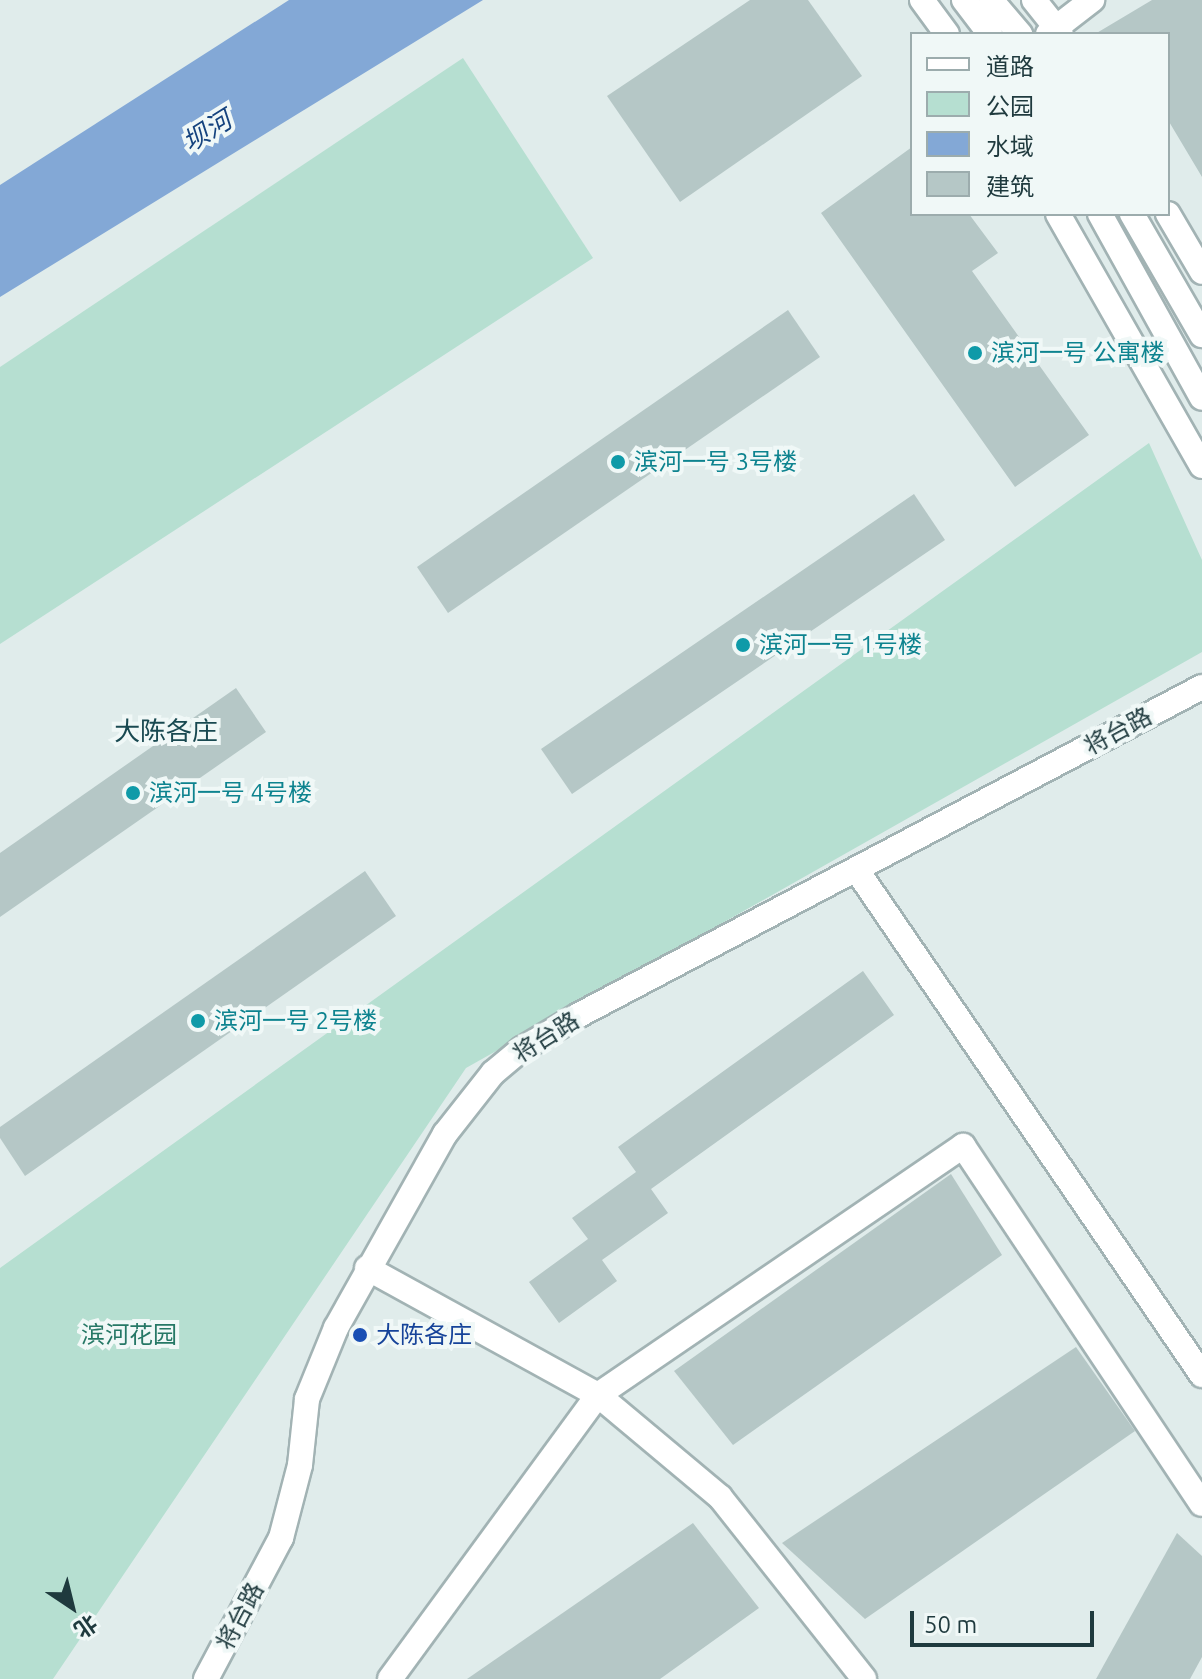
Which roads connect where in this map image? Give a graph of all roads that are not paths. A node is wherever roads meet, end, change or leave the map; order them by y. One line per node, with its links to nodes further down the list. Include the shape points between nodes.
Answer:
1 (922, 0): 6 (street)
2 (964, 0): 7 (street)
3 (991, 0): 8 (street)
4 (1034, 0): 9 (street)
5 (1092, 0): 9 (street)
6 (946, 32)
7 (988, 32)
8 (1018, 32)
9 (1056, 32)
10 (1059, 216): 17 (street)
11 (1101, 216): 16 (street)
12 (1133, 216): 15 (street)
13 (1169, 216): 14 (street)
14 (1202, 272)
15 (1202, 335)
16 (1202, 398)
17 (1202, 466)
18 (1202, 687): 19 (street, 将台路)
19 (856, 869): 20 (street, 将台路, via 522,1049 493,1073 445,1134); 21 (street)
20 (367, 1268): 22 (street); 24 (street, 将台路, via 307,1399 300,1465 281,1538)
21 (1202, 1375)
22 (598, 1395): 23 (street, via 963,1146); 25 (street); 26 (street, via 720,1497)
23 (1202, 1504)
24 (206, 1679)
25 (390, 1679)
26 (864, 1679)

